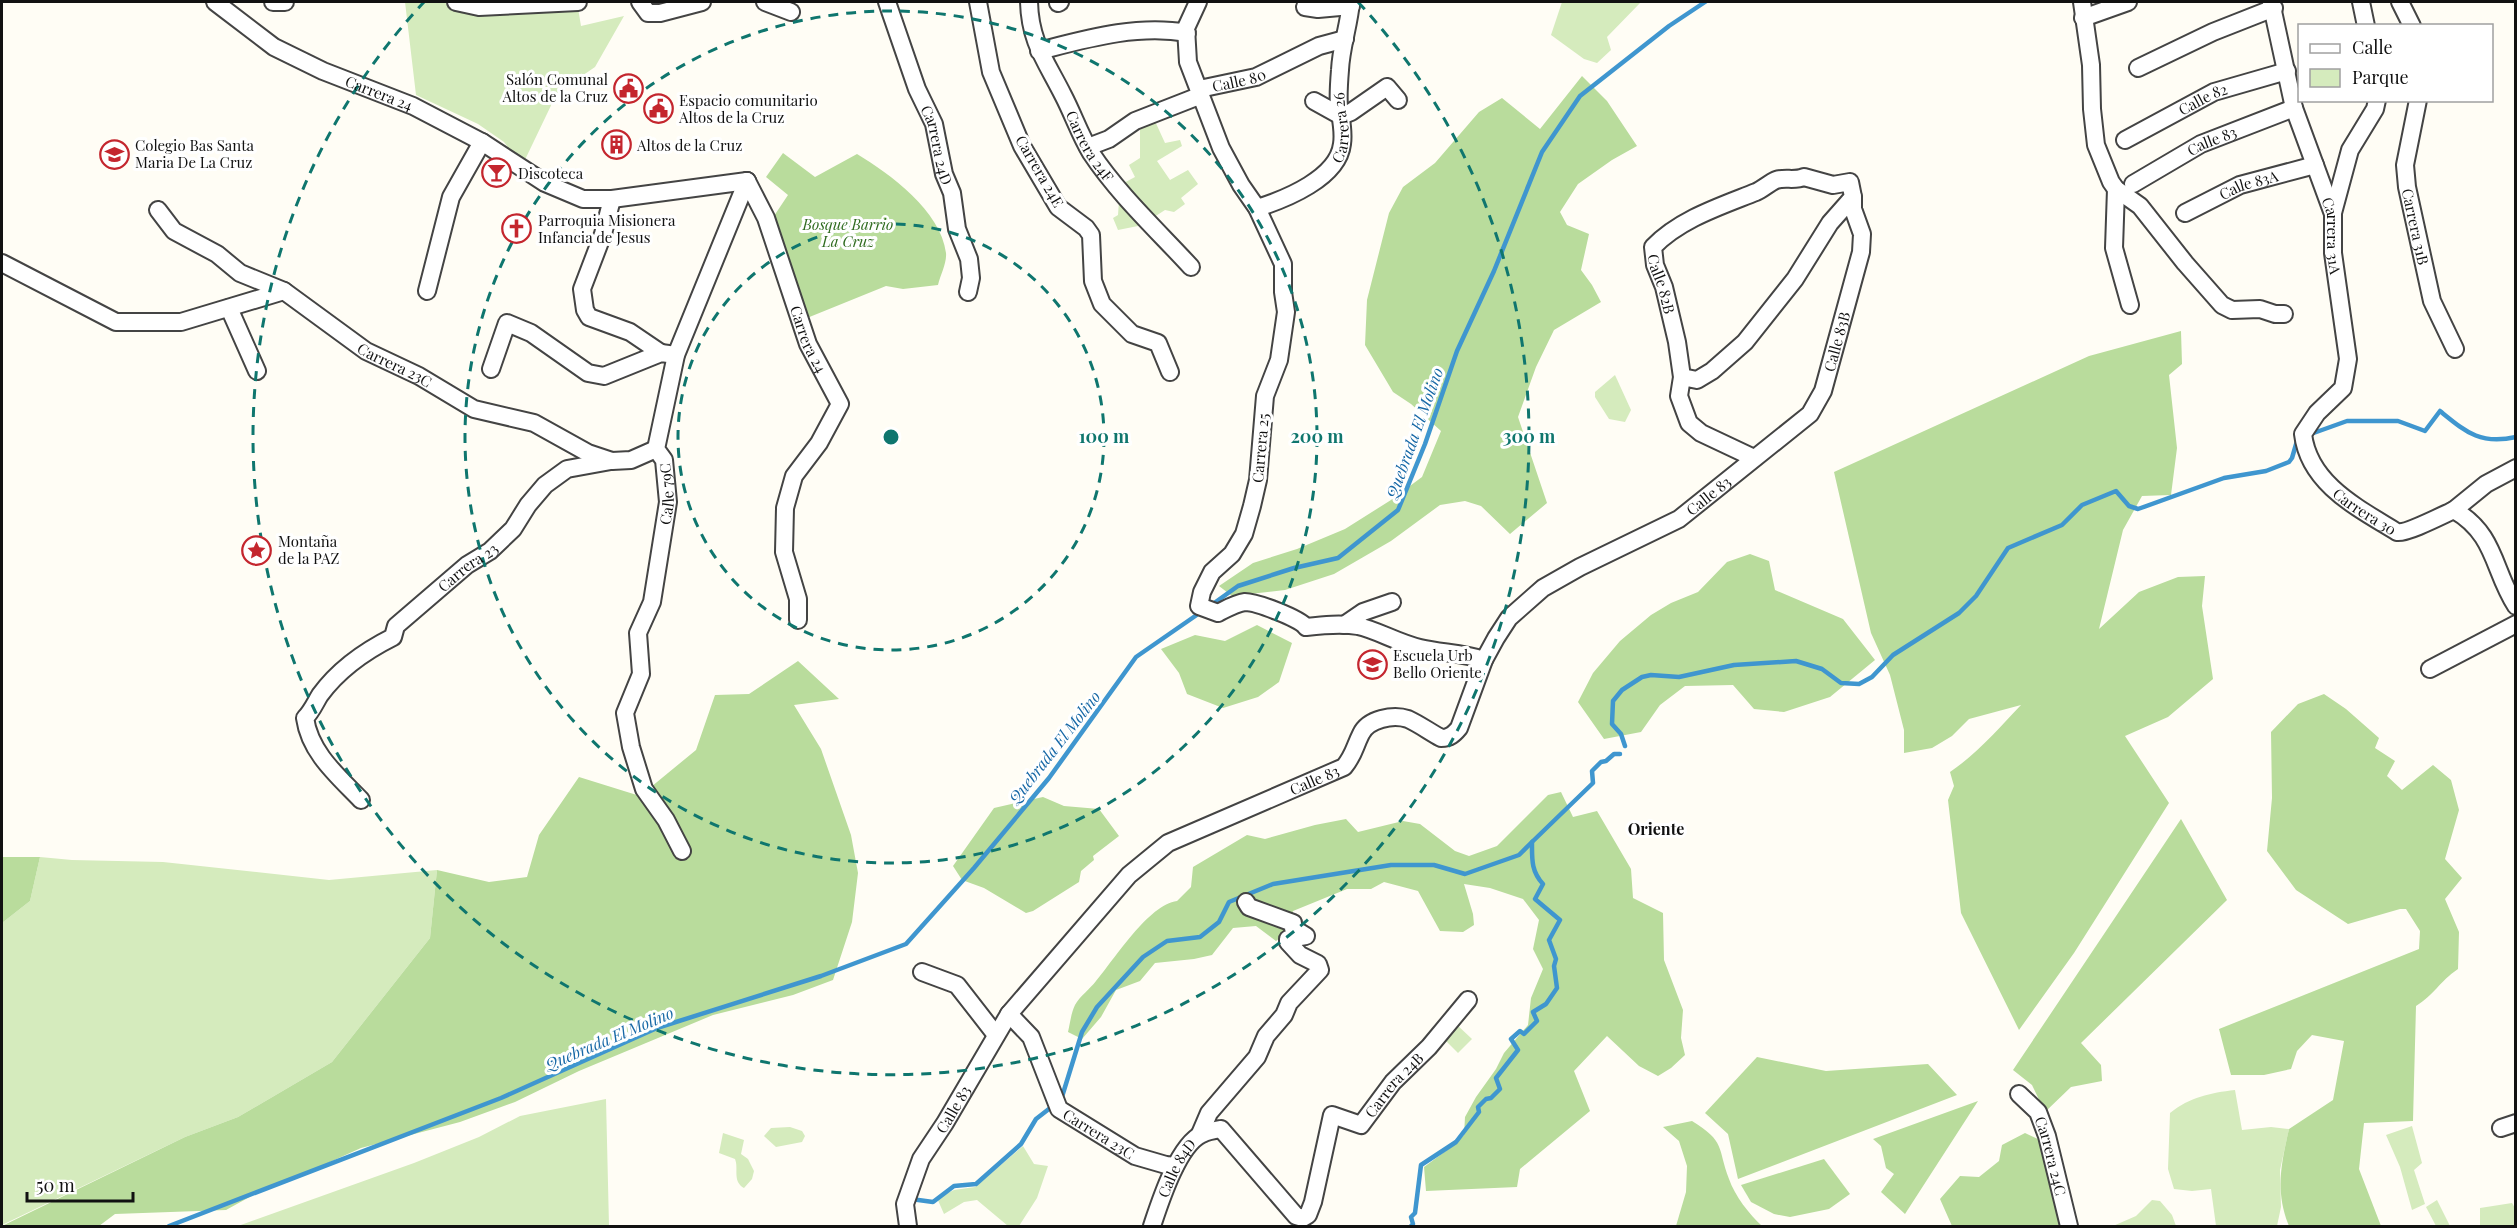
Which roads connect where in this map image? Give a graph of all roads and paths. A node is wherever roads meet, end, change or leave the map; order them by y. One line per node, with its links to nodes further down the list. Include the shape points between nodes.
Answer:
1 (215, 2): 37 (street, Carrera 24, via 274,47 323,71 414,106)
2 (273, 2): 3 (street)
3 (285, 2)
4 (456, 2): 5 (street, via 479,7)
5 (578, 2)
6 (640, 2): 7 (street, via 648,13)
7 (702, 2)
8 (765, 2): 21 (street)
9 (887, 2): 53 (street, Carrera 24D, via 917,89 934,124 957,229 969,259)
10 (978, 2): 61 (street, Carrera 24E, via 991,72 1022,146 1058,207 1091,236 1094,281 1102,304 1132,334 1158,343)
11 (1029, 2): 26 (street, Carrera 24F)
12 (1198, 2): 24 (street, Carrera 25)
13 (2127, 2): 20 (street)
14 (2361, 2): 22 (street)
15 (2400, 2): 23 (street)
16 (1332, 4): 17 (street); 19 (street, via 1318,9)
17 (1351, 4): 25 (street, Carrera 26)
18 (2273, 5): 27 (street); 28 (street, Carrera 31A)
19 (1305, 7)
20 (2082, 10): 43 (street, via 2091,65 2096,145)
21 (792, 12)
22 (2366, 24)
23 (2411, 24)
24 (1187, 33): 26 (street, via 1104,35); 29 (street, Carrera 25, via 1188,62)
25 (1345, 39): 29 (street, Calle 80, via 1319,46 1256,77 1204,88); 35 (street, Carrera 26, via 1340,67)
26 (1039, 51): 38 (street, Carrera 24F)
27 (2138, 68)
28 (2286, 71): 34 (street, Carrera 31A); 36 (street, Calle 82, via 2214,92)
29 (1199, 96): 38 (street, Calle 80, via 1135,121 1109,139); 45 (street, Carrera 25, via 1221,148)
30 (1398, 100): 35 (street, via 1387,87)
31 (1314, 101): 35 (street)
32 (2377, 102): 48 (street, via 2350,150)
33 (2418, 102): 57 (street, Carrera 31B, via 2405,165 2407,187 2432,301)
34 (2295, 108): 39 (street, Carrera 31A); 41 (street, Calle 83, via 2201,144)
35 (1341, 116): 45 (street, Carrera 26, via 1342,145 1330,168 1295,194)
36 (2125, 140)
37 (482, 142): 44 (street, Carrera 24, via 545,183 583,200); 52 (street, via 451,197)
38 (1088, 147): 50 (street, Carrera 24F, via 1116,188)
39 (2315, 165): 47 (street, Calle 83A, via 2240,185); 48 (street, Carrera 31A)
40 (747, 181): 44 (street, Carrera 24); 58 (street, Calle 79C); 71 (street, Carrera 24, via 766,218 808,344 840,404 819,443 794,476 785,508 784,552 798,599)
41 (2133, 184)
42 (1852, 189): 62 (street, via 1789,287 1745,342 1697,380); 62 (street, Calle 82B, via 1804,177 1777,179 1759,191 1695,218 1653,247); 65 (street, Calle 83B, via 1853,209 1862,234 1861,252 1823,391 1810,414)
43 (2116, 189): 54 (street, via 2114,248); 56 (street, via 2140,206 2222,305 2232,310 2260,309)
44 (612, 199): 58 (street, via 582,289 583,304 589,317 630,332)
45 (1257, 208): 73 (street, Carrera 25, via 1283,264 1283,344 1265,396 1258,480 1244,534 1232,554 1212,572 1199,606 1218,613 1242,602 1254,603 1292,616 1306,627)
46 (158, 210): 51 (street, Carrera 23C, via 174,231 217,254 240,273)
47 (2185, 213)
48 (2333, 213): 63 (street, Carrera 31A, via 2333,253 2348,359 2343,388 2318,413)
49 (2, 263): 55 (street, via 116,322 181,322)
50 (1191, 267)
51 (284, 291): 55 (street); 66 (street, Carrera 23C, via 366,351 420,376 474,409 534,423 588,453)
52 (427, 291)
53 (968, 292)
54 (2130, 305)
55 (229, 308): 60 (street)
56 (2284, 314)
57 (2455, 349)
58 (669, 354): 59 (street, via 610,374 596,374 576,365 531,333 507,323); 64 (street, Calle 79C)
59 (491, 369)
60 (257, 371)
61 (1170, 372)
62 (1682, 378): 65 (street, Calle 82B, via 1679,396 1689,423 1701,433)
63 (2306, 448): 68 (street, Carrera 30, via 2328,484 2397,532 2404,534)
64 (656, 449): 66 (street, via 631,460); 77 (street, Calle 79C, via 663,460 668,502 652,602 638,633 641,674 625,714 644,789)
65 (1754, 458): 74 (street, Calle 83, via 1679,519 1543,588 1509,618)
66 (612, 461): 76 (street, Carrera 23, via 567,470 545,485 513,529 490,551 467,565 396,626 393,637 348,664 328,686 305,718 307,729 329,769)
67 (2516, 468): 68 (street, via 2486,484)
68 (2454, 510): 70 (street, via 2466,516 2489,543)
69 (1392, 602): 73 (street, via 1363,612)
70 (2516, 606)
71 (798, 620)
72 (2516, 624): 75 (street)
73 (1344, 625): 74 (street, Carrera 25, via 1399,643)
74 (1484, 660): 81 (street, Calle 83, via 1459,728 1448,738 1405,718 1371,722 1344,767 1168,843 1129,875)
75 (2430, 669)
76 (361, 800)
77 (682, 851)
78 (1246, 902): 85 (street, via 1249,908 1293,923 1293,928 1306,936 1288,942 1300,955 1318,964 1320,970 1289,1003 1257,1057 1209,1113)
79 (922, 972): 82 (street, via 957,985)
80 (1468, 1000): 84 (street, Carrera 24B, via 1393,1082 1361,1125 1332,1115 1313,1202 1303,1218 1296,1216)
81 (1010, 1014): 82 (street, Calle 83); 86 (street, Carrera 23C, via 1031,1037 1055,1102 1135,1156)
82 (996, 1035): 87 (street, Calle 83, via 921,1159 905,1204)
83 (2019, 1094): 89 (street, Carrera 24C, via 2037,1112 2047,1136)
84 (1221, 1129): 85 (street, Calle 84D)
85 (1200, 1134): 86 (street, Calle 84D)
86 (1175, 1166): 88 (street, Calle 84D)
87 (908, 1227)
88 (1152, 1227)
89 (2068, 1227)

